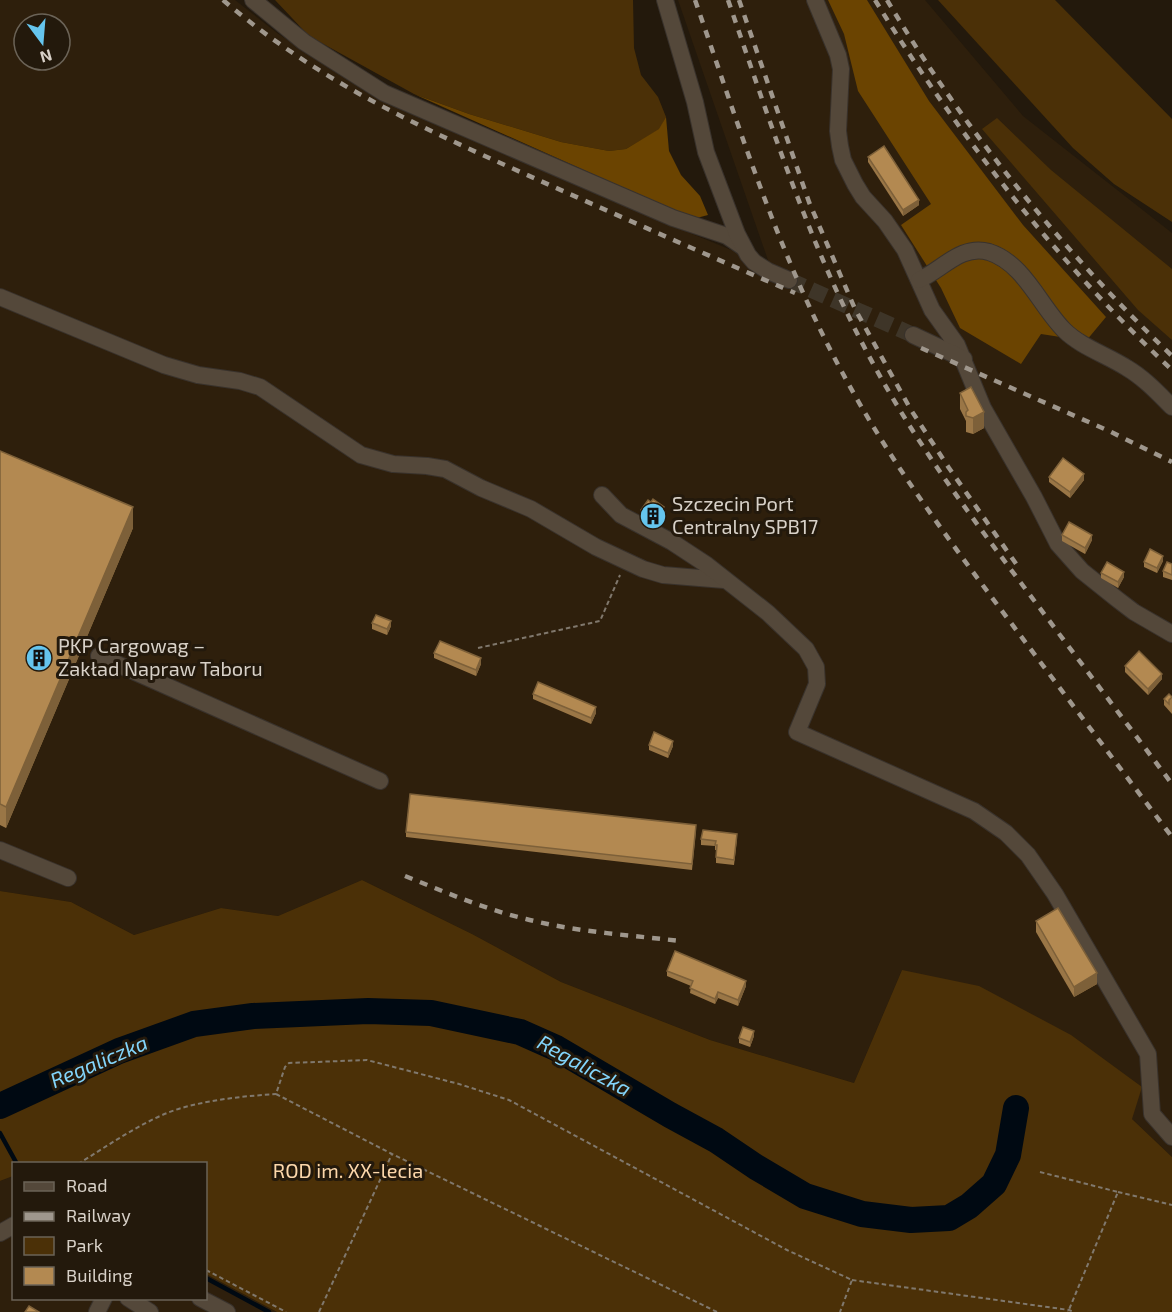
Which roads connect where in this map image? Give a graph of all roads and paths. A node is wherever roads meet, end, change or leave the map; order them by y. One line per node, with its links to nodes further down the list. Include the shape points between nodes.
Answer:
1 (253, 0): 4 (lane, via 304,42 384,93 673,218 727,236)
2 (665, 0): 4 (lane, via 706,152)
3 (815, 0): 6 (lane, via 841,69 838,131 843,160 863,197 899,238)
4 (743, 247): 5 (lane, via 761,267)
5 (789, 280)
6 (919, 280): 9 (lane, via 932,310); 10 (lane, via 962,254 989,252 1018,272 1070,336 1130,369)
7 (0, 297): 12 (lane, via 164,365 260,387 361,454 393,464 445,470 540,513 596,548)
8 (914, 334): 9 (lane)
9 (964, 359): 14 (lane, via 983,408 1058,544 1082,571)
10 (1172, 407)
11 (602, 495): 13 (lane, via 621,515 672,542)
12 (627, 562): 13 (lane, via 663,575); 15 (path, via 600,621)
13 (726, 580): 21 (lane, via 768,613 814,661 817,684 797,732 974,811 1006,833 1028,855 1148,1054 1152,1114)
14 (1172, 634)
15 (478, 648)
16 (99, 656): 17 (lane)
17 (380, 782)
18 (0, 850): 19 (lane)
19 (68, 878)
20 (276, 1094): 22 (path); 23 (path, via 183,1108 155,1119); 28 (path, via 289,1063 367,1060 509,1100 787,1250)
21 (1172, 1137)
22 (392, 1154): 35 (path); 36 (path)
23 (81, 1162)
24 (1040, 1172): 25 (path)
25 (1118, 1191): 26 (path); 31 (path)
26 (1172, 1204)
27 (207, 1271): 34 (path)
28 (852, 1280): 31 (path); 37 (path)
29 (130, 1300): 32 (lane)
30 (202, 1300): 33 (lane)
31 (1069, 1311): 38 (path)
32 (150, 1312)
33 (227, 1312)
34 (286, 1312)
35 (319, 1312)
36 (717, 1312)
37 (840, 1312)
38 (1074, 1312)

